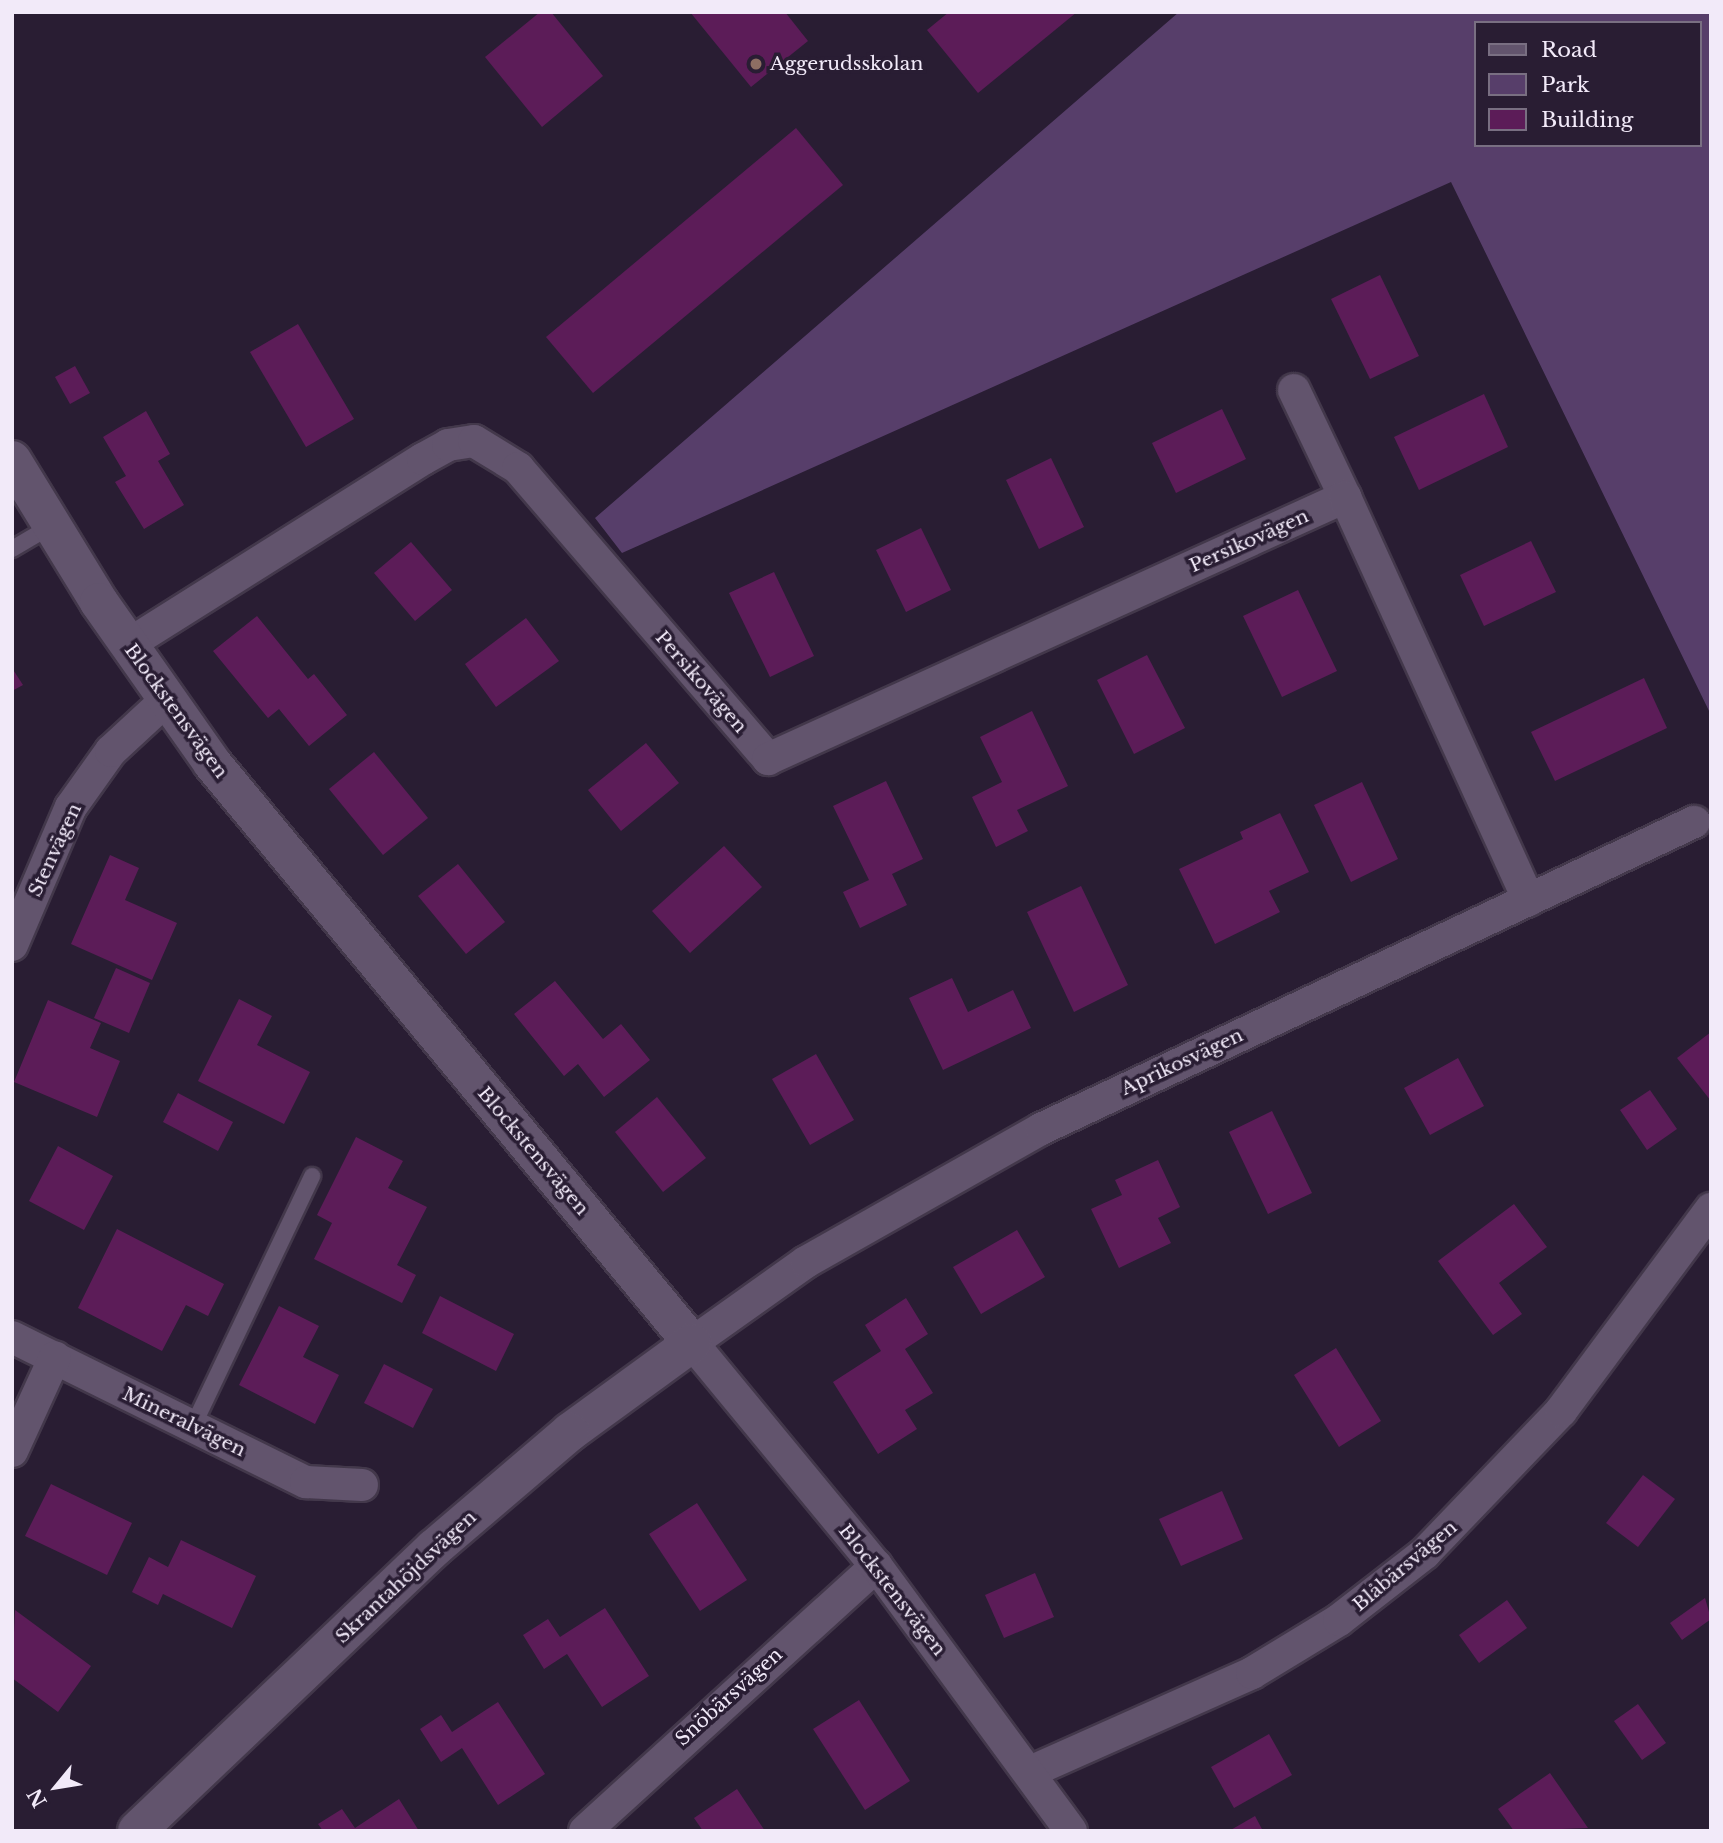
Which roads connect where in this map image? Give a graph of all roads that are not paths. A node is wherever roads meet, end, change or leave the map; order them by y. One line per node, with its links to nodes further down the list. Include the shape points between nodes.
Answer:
1 (1294, 390): 3 (street)
2 (12, 460): 4 (street, Blockstensvägen)
3 (1345, 497): 6 (street, Persikovägen, via 768,759 518,468 474,441 448,445 424,459); 9 (street)
4 (51, 526): 5 (lane); 6 (street, Blockstensvägen)
5 (12, 549)
6 (129, 644): 7 (street, Blockstensvägen)
7 (165, 701): 10 (street, Stenvägen, via 111,751 71,807); 14 (street, Blockstensvägen, via 220,774)
8 (1694, 822): 9 (street, Aprikosvägen)
9 (1529, 900): 14 (street, Aprikosvägen, via 1041,1129 806,1262)
10 (12, 945)
11 (312, 1176): 16 (lane)
12 (1711, 1209): 20 (street, Blåbärsvägen, via 1561,1411 1426,1553 1339,1620 1252,1673)
13 (12, 1337): 15 (street, Mineralvägen)
14 (692, 1343): 19 (street, Blockstensvägen); 21 (street, Skrantahöjdsvägen, via 570,1432 434,1549)
15 (55, 1357): 16 (street, Mineralvägen); 17 (street)
16 (193, 1426): 18 (street, Mineralvägen, via 306,1482)
17 (12, 1451)
18 (362, 1485)
19 (876, 1566): 20 (street, Blockstensvägen); 22 (street, Snöbärsvägen)
20 (1030, 1772): 23 (street, Blockstensvägen)
21 (137, 1831)
22 (585, 1831)
23 (1071, 1831)

